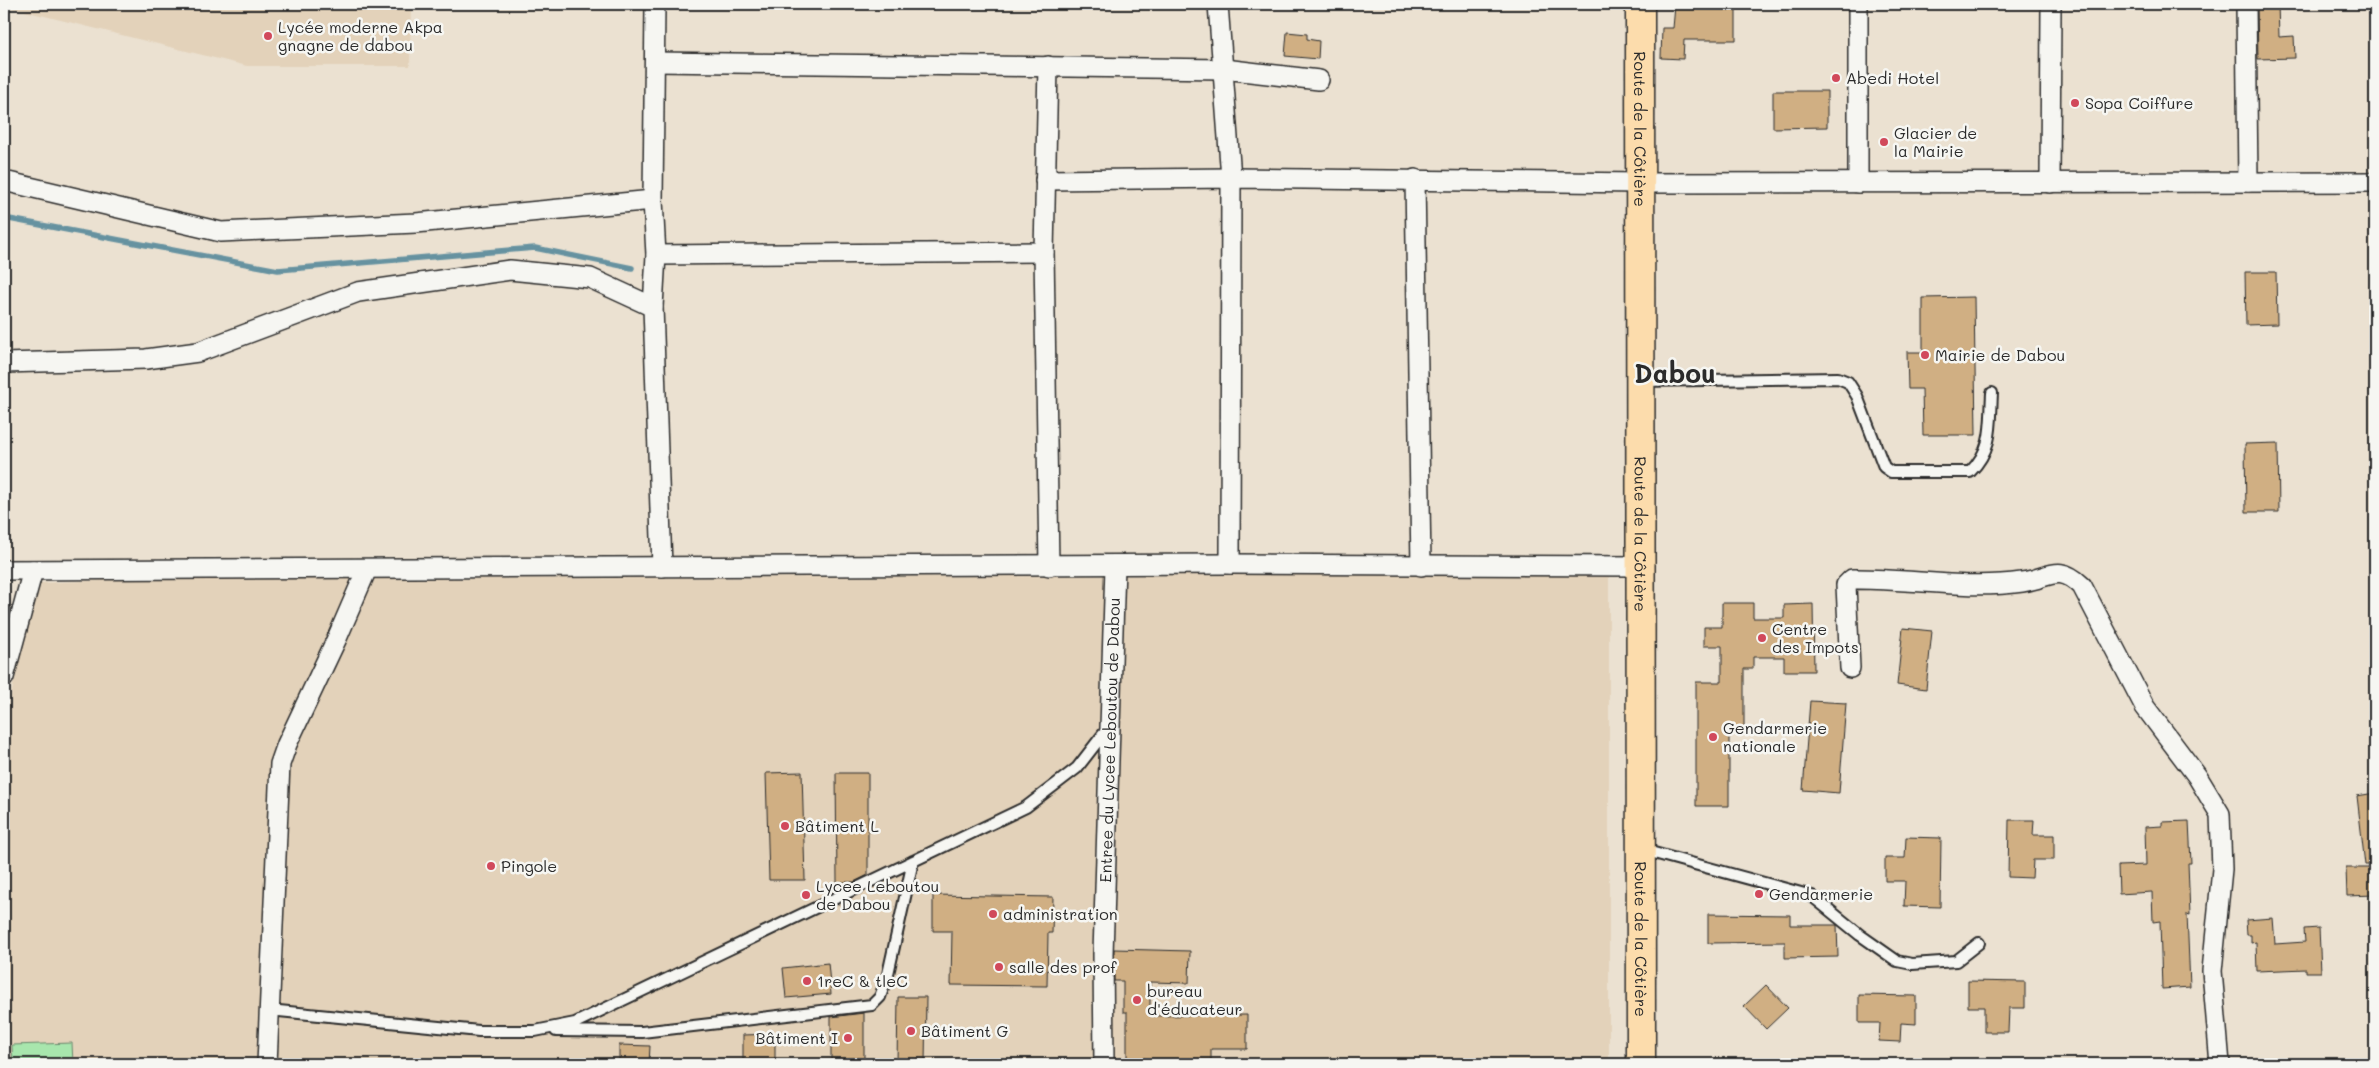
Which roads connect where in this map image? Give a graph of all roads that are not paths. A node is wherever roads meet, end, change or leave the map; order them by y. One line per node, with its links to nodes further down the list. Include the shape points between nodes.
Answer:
1 (655, 4): 7 (street)
2 (1218, 4): 9 (street)
3 (1640, 4): 17 (main road, Route de la Côtière)
4 (1858, 4): 18 (street)
5 (2051, 4): 19 (street)
6 (2246, 4): 15 (street)
7 (655, 62): 8 (street); 20 (street)
8 (1048, 66): 9 (street); 13 (street)
9 (1224, 69): 10 (street); 11 (street)
10 (1319, 80)
11 (1231, 178): 12 (street); 13 (street); 27 (street)
12 (1415, 179): 17 (street); 30 (street)
13 (1045, 180): 21 (street)
14 (4, 181): 20 (street, via 221,232 416,223)
15 (2248, 182): 16 (street); 19 (street)
16 (2375, 182)
17 (1640, 183): 18 (street); 25 (main road, Route de la Côtière)
18 (1858, 183): 19 (street)
19 (2050, 183)
20 (653, 200): 22 (street)
21 (1044, 252): 22 (street); 28 (street)
22 (656, 255): 23 (street)
23 (653, 307): 24 (street, via 590,278 510,270 358,292 198,352 146,359); 32 (street)
24 (4, 363)
25 (1639, 381): 26 (lane, via 1838,378 1848,382 1857,396 1884,467 1891,472 1970,472 1980,462 1989,443); 31 (main road, Route de la Côtière)
26 (1992, 393)
27 (1230, 564): 29 (street); 30 (street)
28 (1048, 566): 29 (street); 32 (street)
29 (1115, 566): 38 (street, Entree du Lycee Leboutou de Dabou)
30 (1421, 566): 31 (street)
31 (1642, 566): 39 (main road, Route de la Côtière)
32 (662, 567): 33 (street)
33 (367, 569): 35 (street); 42 (street, via 280,764)
34 (4, 570): 35 (street)
35 (33, 570): 37 (street)
36 (1850, 668): 47 (street, via 1846,585 1852,579 1959,586 2024,582 2058,572 2071,576 2082,586 2145,707 2197,776 2220,814 2222,869 2212,971)
37 (4, 677)
38 (1110, 725): 40 (lane, via 1077,768 1026,807); 45 (street, Entree du Lycee Leboutou de Dabou, via 1103,954)
39 (1640, 849): 41 (lane, via 1812,896 1897,961 1912,964 1956,961); 46 (main road, Route de la Côtière)
40 (913, 861): 43 (lane, via 575,1023); 43 (lane, via 888,974 880,997 872,1005 642,1032)
41 (1979, 943)
42 (269, 1010): 43 (lane, via 478,1031); 44 (street)
43 (534, 1031)
44 (267, 1064)
45 (1104, 1064)
46 (1641, 1064)
47 (2220, 1064)

